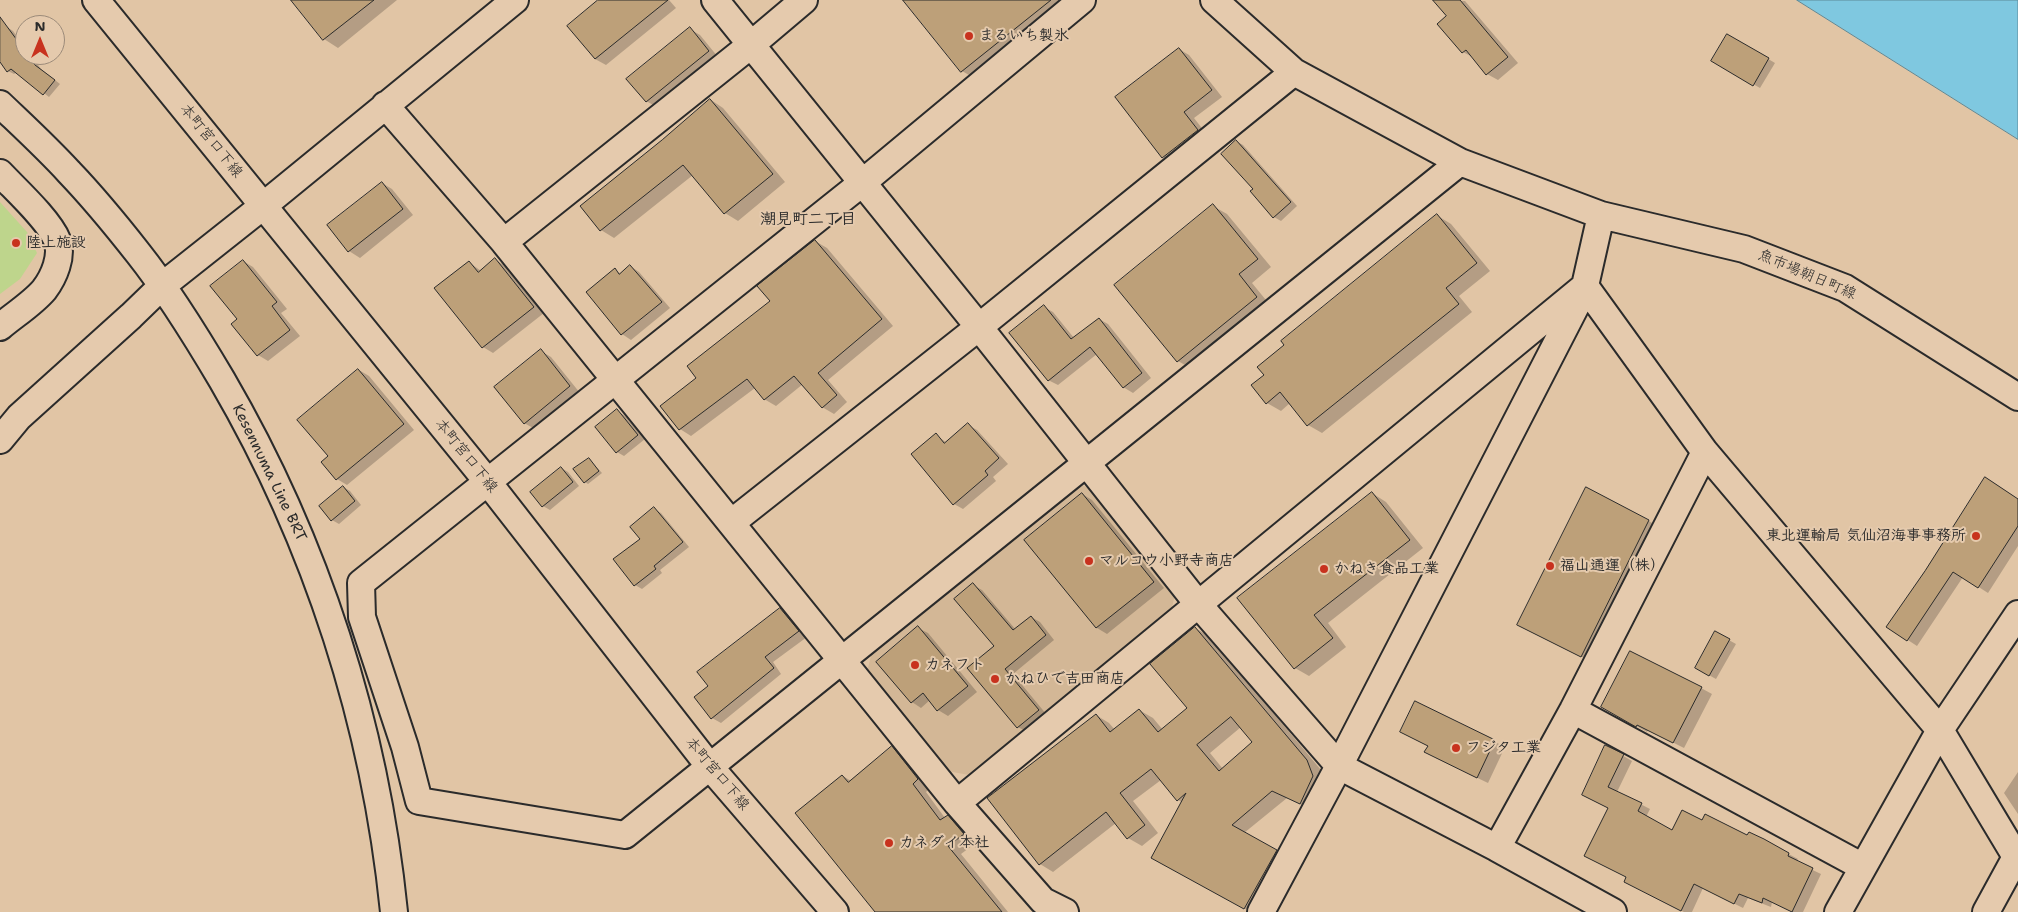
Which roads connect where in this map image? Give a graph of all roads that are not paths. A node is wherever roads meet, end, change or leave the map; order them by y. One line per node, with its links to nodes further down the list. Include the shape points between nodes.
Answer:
1 (96, 0): 14 (street, 本町宮口下線)
2 (515, 0): 10 (street)
3 (715, 0): 7 (street)
4 (804, 0): 7 (street)
5 (1082, 0): 13 (street)
6 (1214, 0): 8 (street, 魚市場朝日町線)
7 (752, 44): 13 (street); 16 (street)
8 (1294, 72): 11 (street, 魚市場朝日町線); 20 (street)
9 (0, 104): 17 (street, Kesennuma Line BRT, via 70,172)
10 (385, 105): 14 (street); 16 (street)
11 (1460, 162): 15 (street, 魚市場朝日町線); 25 (street)
12 (0, 173): 19 (street, via 48,226 57,240 59,256 43,290)
13 (862, 183): 20 (street); 21 (street)
14 (263, 206): 17 (street); 26 (street, 本町宮口下線)
15 (1601, 215): 18 (street); 22 (street, 魚市場朝日町線, via 1744,248 1845,288)
16 (504, 242): 21 (street)
17 (162, 286): 23 (street, via 19,417); 39 (street, Kesennuma Line BRT, via 238,408 288,507 309,559 351,682 370,756 389,863)
18 (1586, 286): 24 (street); 28 (street); 33 (street)
19 (0, 327)
20 (979, 327): 25 (street); 27 (street)
21 (615, 379): 26 (street); 27 (street)
22 (2018, 397)
23 (0, 440)
24 (1705, 452): 31 (street); 32 (street)
25 (1087, 463): 28 (street); 30 (street)
26 (487, 481): 34 (street, 本町宮口下線); 34 (street, via 361,583 362,617 405,747 418,801 625,835)
27 (731, 523): 30 (street)
28 (1198, 604): 33 (street); 35 (street)
29 (2018, 614): 32 (street)
30 (842, 661): 34 (street); 35 (street)
31 (1573, 710): 36 (street); 38 (street)
32 (1940, 730): 37 (street); 38 (street)
33 (1339, 766): 36 (street); 42 (street)
34 (710, 767): 40 (street, 本町宮口下線)
35 (957, 803): 41 (street, via 1043,901)
36 (1497, 848): 43 (street)
37 (2017, 858): 45 (street)
38 (1863, 867): 44 (street)
39 (394, 912)
40 (835, 912)
41 (1065, 912)
42 (1261, 912)
43 (1612, 912)
44 (1838, 912)
45 (1986, 912)

